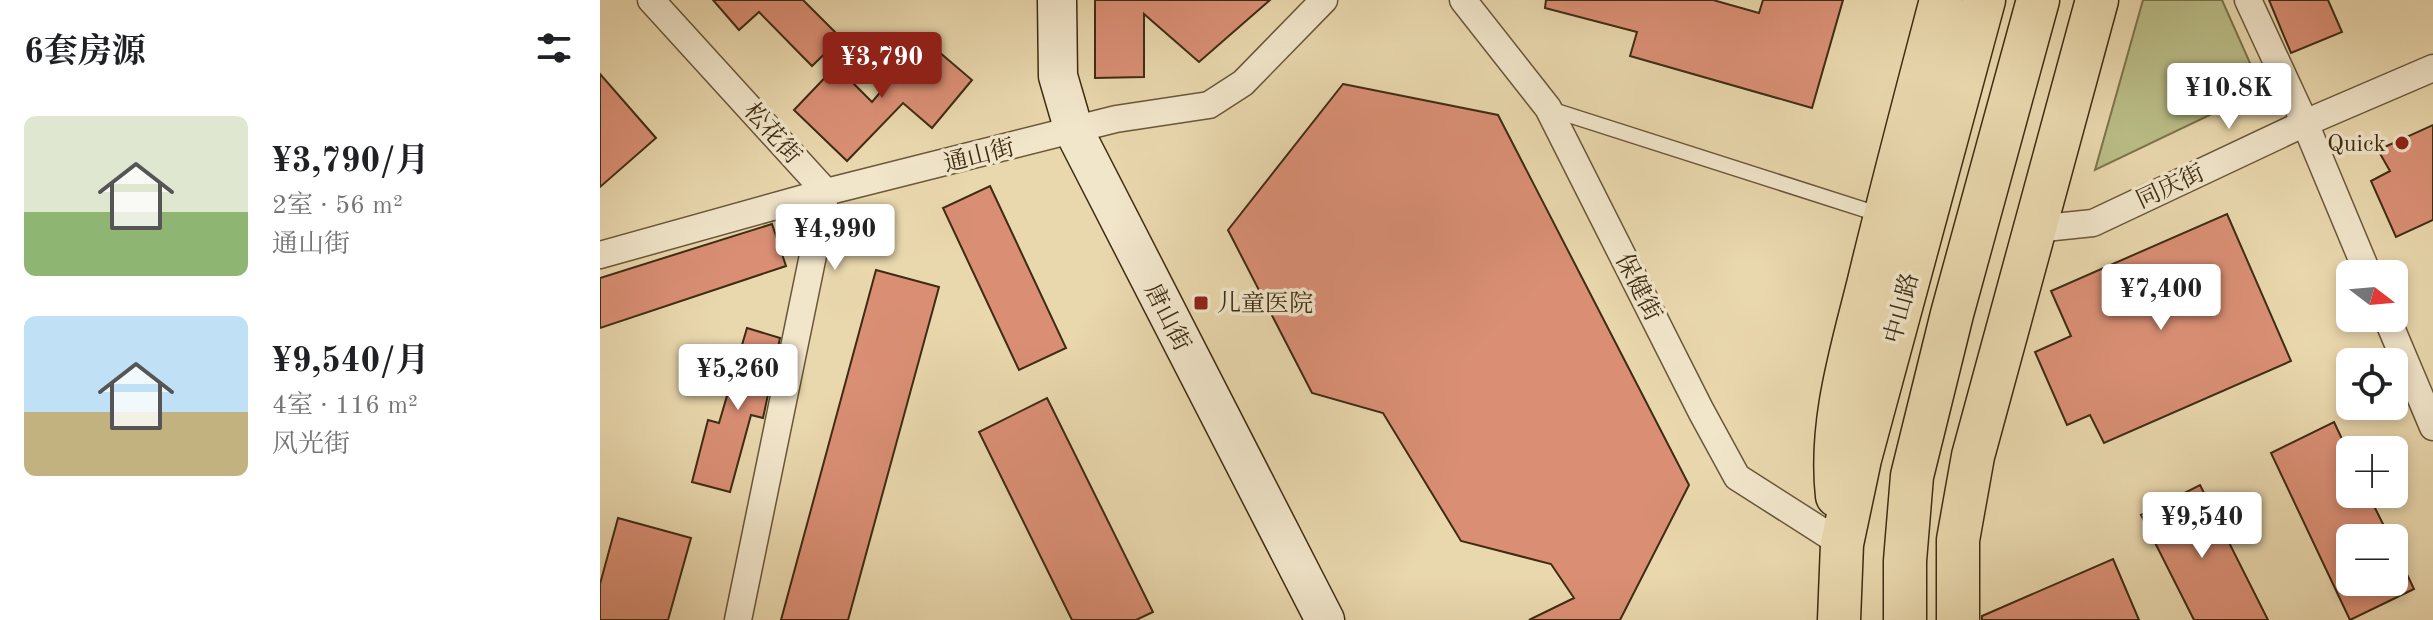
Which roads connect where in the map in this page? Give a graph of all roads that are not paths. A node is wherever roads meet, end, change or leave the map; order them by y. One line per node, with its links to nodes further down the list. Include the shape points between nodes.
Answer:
1 (651, 0): 14 (street, 松花街)
2 (1057, 0): 13 (main road, 唐山街, via 1058,76)
3 (1324, 0): 13 (street, 通山街, via 1243,83 1209,105)
4 (1463, 0): 11 (street, 保健街)
5 (1941, 0): 15 (main road)
6 (1984, 0): 15 (main road, 中山路)
7 (2038, 0): 25 (main road, via 1912,476)
8 (2097, 0): 16 (main road)
9 (2248, 0): 12 (street)
10 (2433, 68): 12 (street, 同庆街)
11 (1548, 108): 15 (lane); 21 (street, 保健街, via 1737,477)
12 (2305, 123): 16 (street, 同庆街, via 2093,223); 18 (street)
13 (1074, 131): 14 (street, 通山街); 23 (main road, 唐山街)
14 (826, 192): 17 (street, 通山街); 22 (street)
15 (1904, 221): 21 (main road, 中山路)
16 (2035, 229): 26 (main road, via 1973,456 1958,540)
17 (600, 255)
18 (2362, 260)
19 (2393, 332): 20 (street)
20 (2433, 427)
21 (1842, 544): 24 (main road, 中山路)
22 (738, 620)
23 (1325, 620)
24 (1839, 620)
25 (1905, 620)
26 (1958, 620)

